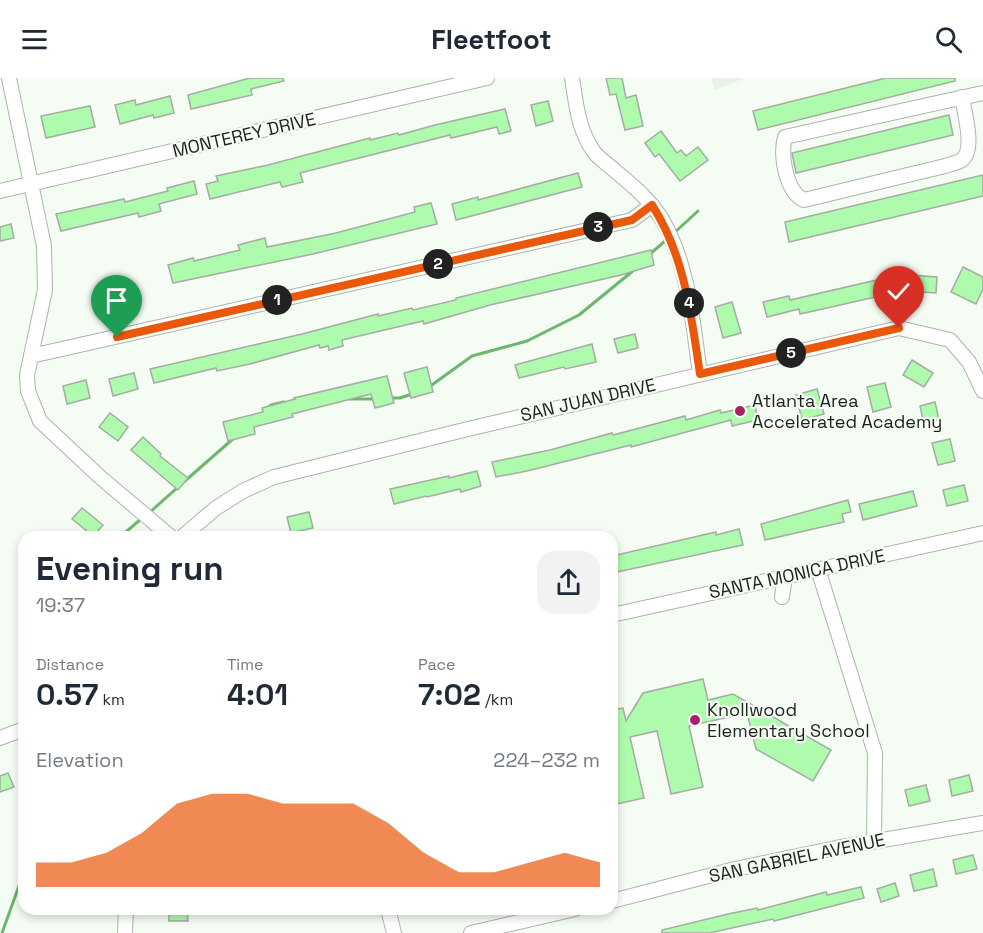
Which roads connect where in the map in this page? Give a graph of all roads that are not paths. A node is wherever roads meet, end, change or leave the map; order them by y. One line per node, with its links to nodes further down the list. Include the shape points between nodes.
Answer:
1 (9, 78): 6 (street)
2 (487, 78): 6 (street, MONTEREY DRIVE)
3 (572, 78): 8 (street, via 578,115 595,154)
4 (983, 93): 5 (street)
5 (962, 97): 5 (street, via 969,138 962,160 804,200 797,197 784,157 785,137)
6 (30, 184): 7 (street, MONTEREY DRIVE); 9 (street, via 44,246 45,290)
7 (0, 191)
8 (652, 205): 9 (street, via 632,220); 10 (street, via 665,224 678,257)
9 (31, 356): 12 (street, via 28,391 40,421)
10 (700, 374): 11 (street, SAN JUAN DRIVE, via 899,328 950,339 969,362); 13 (street, SAN JUAN DRIVE, via 274,477 216,508)
11 (983, 391)
12 (164, 531)
13 (189, 531)
14 (983, 533): 15 (street, SANTA MONICA DRIVE)
15 (818, 569): 16 (street, SANTA MONICA DRIVE); 22 (street, via 875,753)
16 (785, 577): 17 (street); 18 (street, SANTA MONICA DRIVE)
17 (782, 597)
18 (618, 614)
19 (18, 731): 20 (street)
20 (0, 738)
21 (983, 823): 22 (street, SAN GABRIEL AVENUE)
22 (874, 841): 23 (street, SAN GABRIEL AVENUE, via 735,869)
23 (618, 899)
24 (126, 915): 27 (street)
25 (390, 915): 28 (street)
26 (550, 915): 29 (street)
27 (125, 933)
28 (394, 933)
29 (471, 933)

